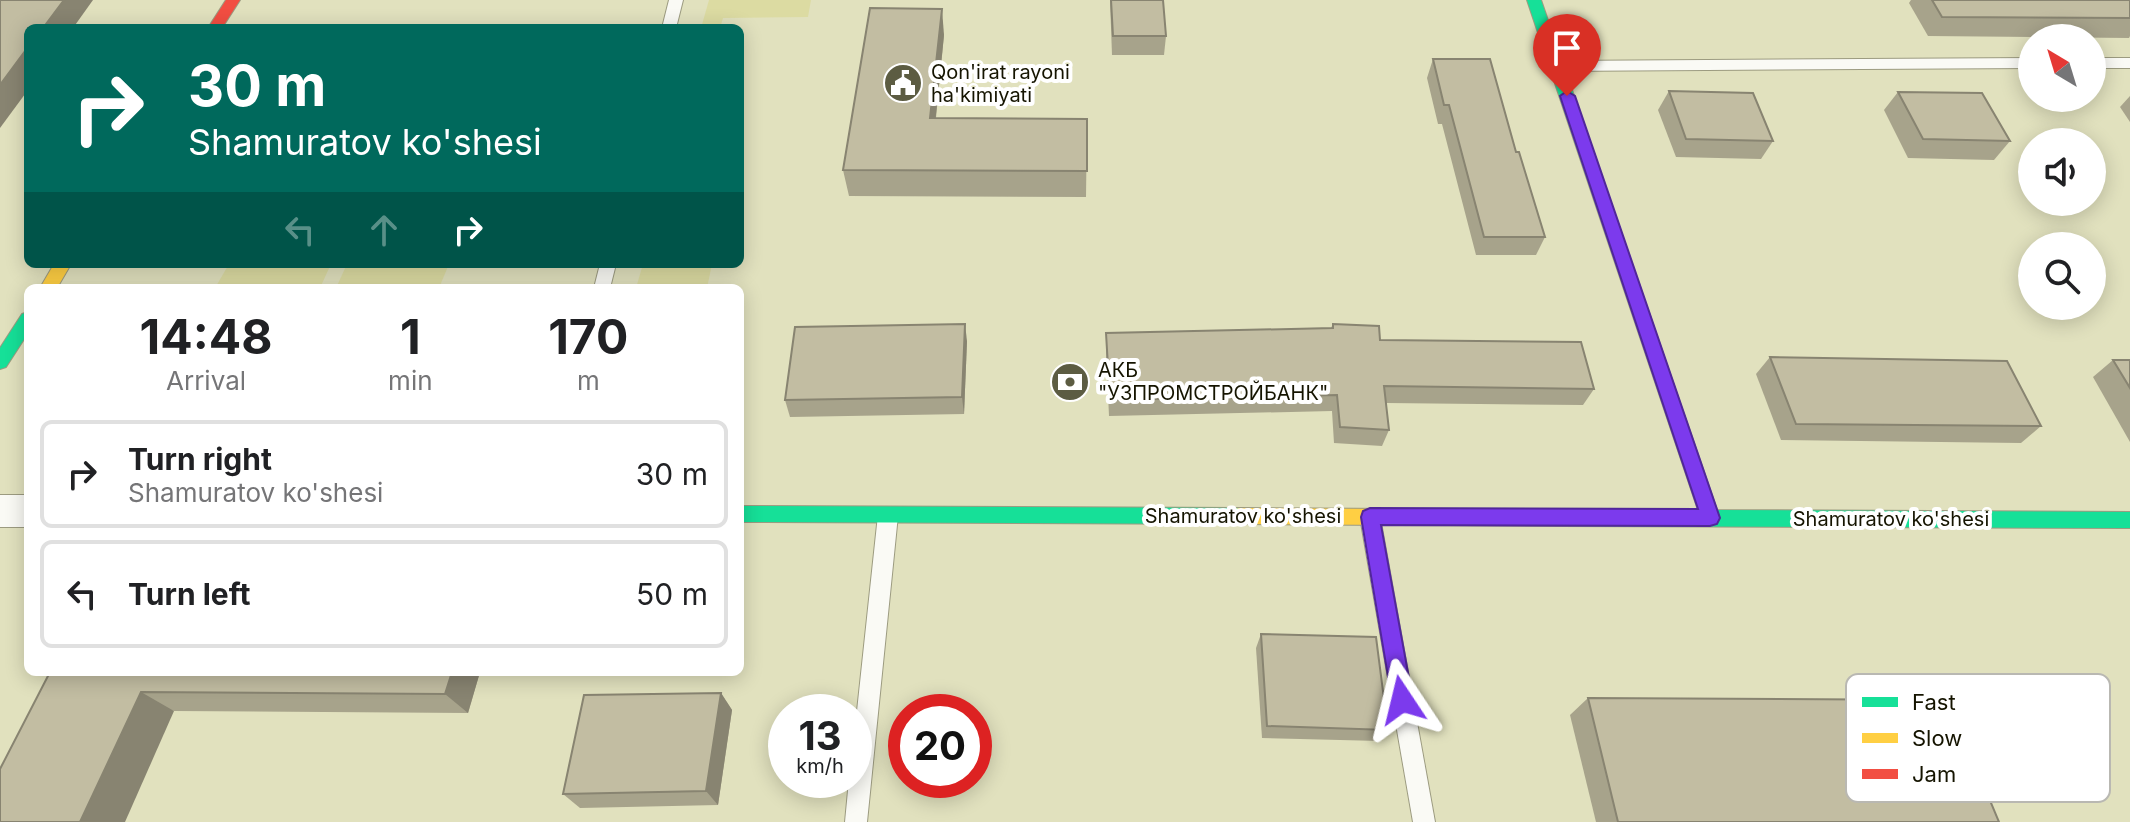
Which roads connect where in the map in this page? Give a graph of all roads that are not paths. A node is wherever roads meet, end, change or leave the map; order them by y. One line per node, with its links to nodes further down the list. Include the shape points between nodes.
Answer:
1 (233, 0): 4 (street)
2 (676, 0): 5 (lane)
3 (1534, 0): 9 (street)
4 (218, 24)
5 (670, 24)
6 (2018, 63): 9 (lane)
7 (2106, 63): 8 (lane)
8 (2130, 63)
9 (1557, 66): 17 (street)
10 (24, 325): 11 (street)
11 (0, 362)
12 (0, 511): 13 (street)
13 (24, 511)
14 (744, 514): 15 (street, Shamuratov ko'shesi)
15 (888, 515): 16 (street, Shamuratov ko'shesi); 19 (lane)
16 (1370, 517): 17 (street, Shamuratov ko'shesi); 20 (lane)
17 (1710, 518): 18 (street, Shamuratov ko'shesi)
18 (2130, 520)
19 (856, 822)
20 (1424, 822)

